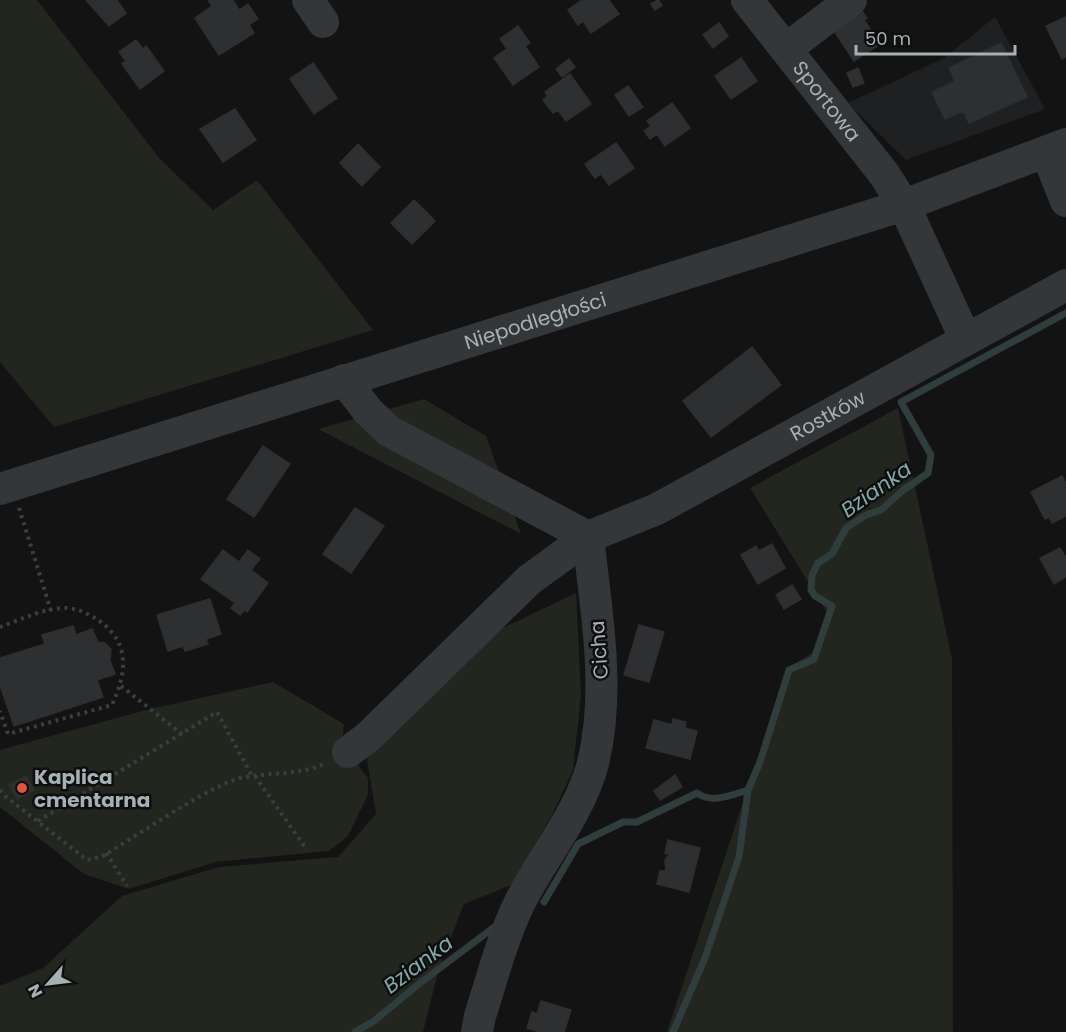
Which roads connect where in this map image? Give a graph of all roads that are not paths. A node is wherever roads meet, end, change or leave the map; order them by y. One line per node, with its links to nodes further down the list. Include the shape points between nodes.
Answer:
1 (747, 0): 3 (street, Sportowa)
2 (851, 0): 3 (street)
3 (786, 49): 6 (street, Sportowa)
4 (1057, 148): 5 (street); 6 (street, Niepodległości)
5 (1065, 193)
6 (904, 205): 8 (street, Sportowa); 9 (street, Niepodległości)
7 (1066, 285): 8 (street, Rostków)
8 (966, 340): 11 (street, Rostków, via 657,509)
9 (344, 380): 10 (street, Niepodległości); 11 (street, via 389,431)
10 (9, 496)
11 (588, 537): 12 (street, Rostków, via 529,580); 13 (street, Cicha, via 601,688 592,765 576,803 518,905)
12 (348, 752)
13 (477, 1032)

